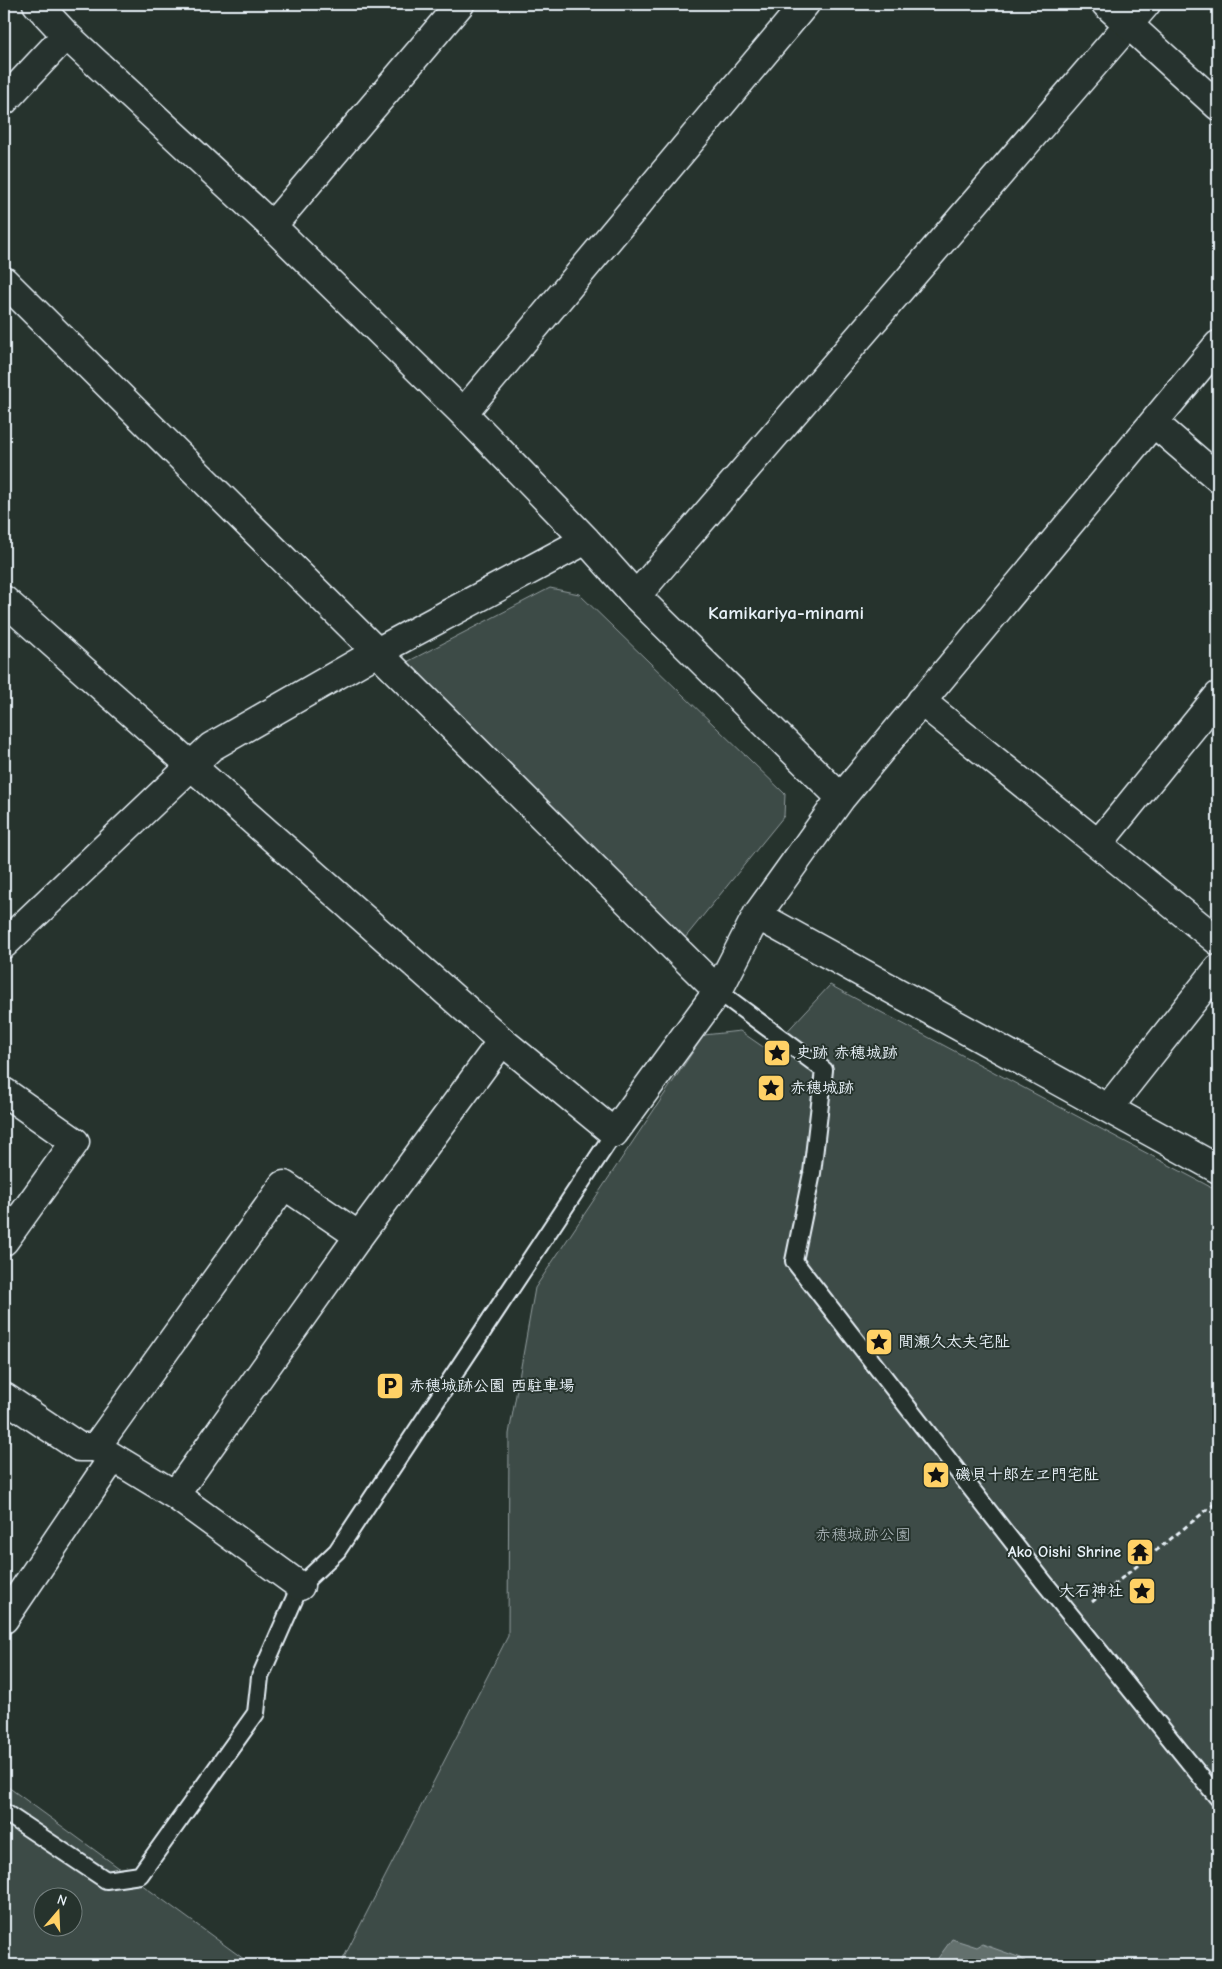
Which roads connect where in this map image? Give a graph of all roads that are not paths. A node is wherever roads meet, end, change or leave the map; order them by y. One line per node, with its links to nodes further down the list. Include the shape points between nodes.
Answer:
1 (37, 4): 7 (street)
2 (460, 4): 10 (street)
3 (805, 4): 13 (street)
4 (1106, 4): 6 (street)
5 (1146, 4): 6 (street)
6 (1129, 25): 9 (street); 17 (street)
7 (66, 35): 8 (street); 10 (street)
8 (4, 100)
9 (1218, 106)
10 (272, 226): 13 (street)
11 (4, 281): 19 (street)
12 (1218, 345): 14 (street)
13 (463, 413): 16 (street)
14 (1154, 423): 15 (street); 21 (street)
15 (1218, 478)
16 (586, 540): 17 (street); 19 (street)
17 (636, 596): 23 (street)
18 (4, 600): 22 (street)
19 (377, 652): 22 (street, via 210,747); 29 (street)
20 (1218, 696): 24 (street)
21 (921, 701): 23 (street); 24 (street)
22 (192, 765): 27 (street); 30 (street)
23 (841, 798): 25 (street)
24 (1098, 844): 26 (street)
25 (757, 915): 29 (street); 32 (street)
26 (1218, 941)
27 (4, 944)
28 (1218, 969): 32 (street)
29 (718, 991): 33 (street); 42 (lane, via 824,1070 812,1172 794,1261)
30 (502, 1040): 33 (street); 35 (street)
31 (4, 1092): 36 (street, via 75,1142)
32 (1109, 1107): 34 (street)
33 (614, 1133): 40 (lane, via 336,1551)
34 (1218, 1169)
35 (359, 1236): 38 (street, via 284,1185); 39 (street)
36 (4, 1241)
37 (4, 1397): 38 (street, via 79,1447)
38 (104, 1453): 39 (street); 41 (street)
39 (175, 1495): 40 (street)
40 (300, 1586): 43 (lane, via 260,1678 256,1713 140,1875 106,1880)
41 (4, 1619)
42 (1218, 1798)
43 (4, 1812)

